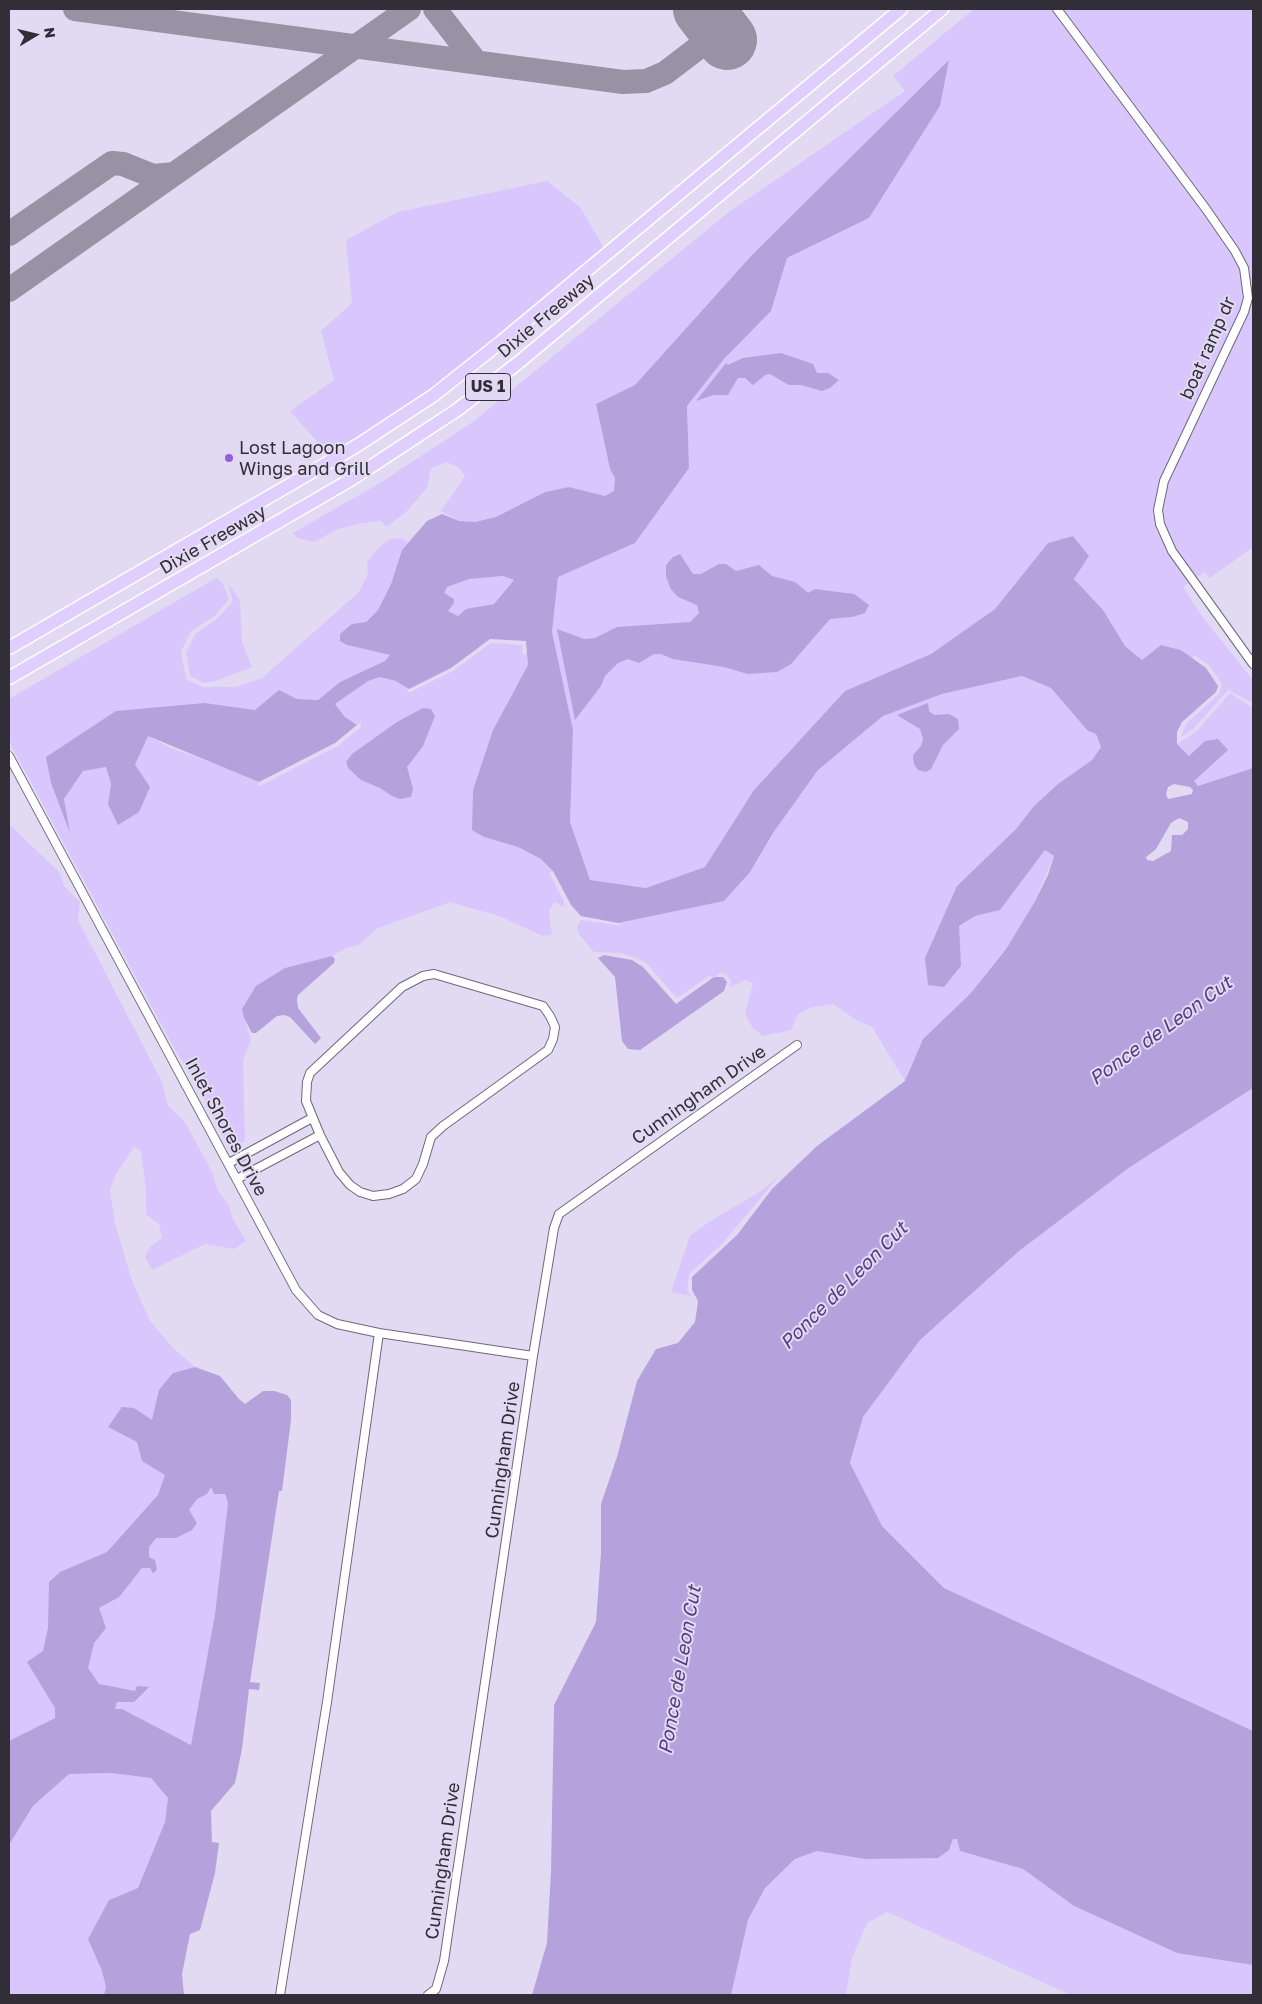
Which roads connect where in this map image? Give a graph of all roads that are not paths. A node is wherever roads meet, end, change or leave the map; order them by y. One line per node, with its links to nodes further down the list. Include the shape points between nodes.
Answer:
1 (900, 9): 4 (main road, Dixie Freeway / US 1, via 434,395 358,445)
2 (942, 9): 6 (main road, Dixie Freeway / US 1, via 457,410 352,479)
3 (1057, 9): 5 (street, boat ramp dr, via 1206,209 1244,268 1248,298 1244,312 1164,481 1158,510 1160,524 1172,551)
4 (9, 648)
5 (1253, 664)
6 (9, 678)
7 (9, 756): 11 (street, Inlet Shores Drive)
8 (797, 1045): 14 (street, Cunningham Drive, via 559,1214)
9 (312, 1118): 10 (street); 10 (street, via 305,1091 310,1073 402,987 423,976 446,976 533,1002 543,1006 550,1016 554,1027 548,1050 431,1137 416,1179 403,1189 374,1196 360,1192 339,1172); 11 (street)
10 (320, 1135): 12 (street)
11 (229, 1163): 12 (street, Inlet Shores Drive)
12 (237, 1179): 13 (street, Inlet Shores Drive, via 296,1290 318,1315 337,1324)
13 (379, 1333): 14 (street, Inlet Shores Drive); 15 (street, via 327,1702)
14 (533, 1356): 16 (street, Cunningham Drive, via 444,1961 436,1989)
15 (280, 1995)
16 (428, 1995)

